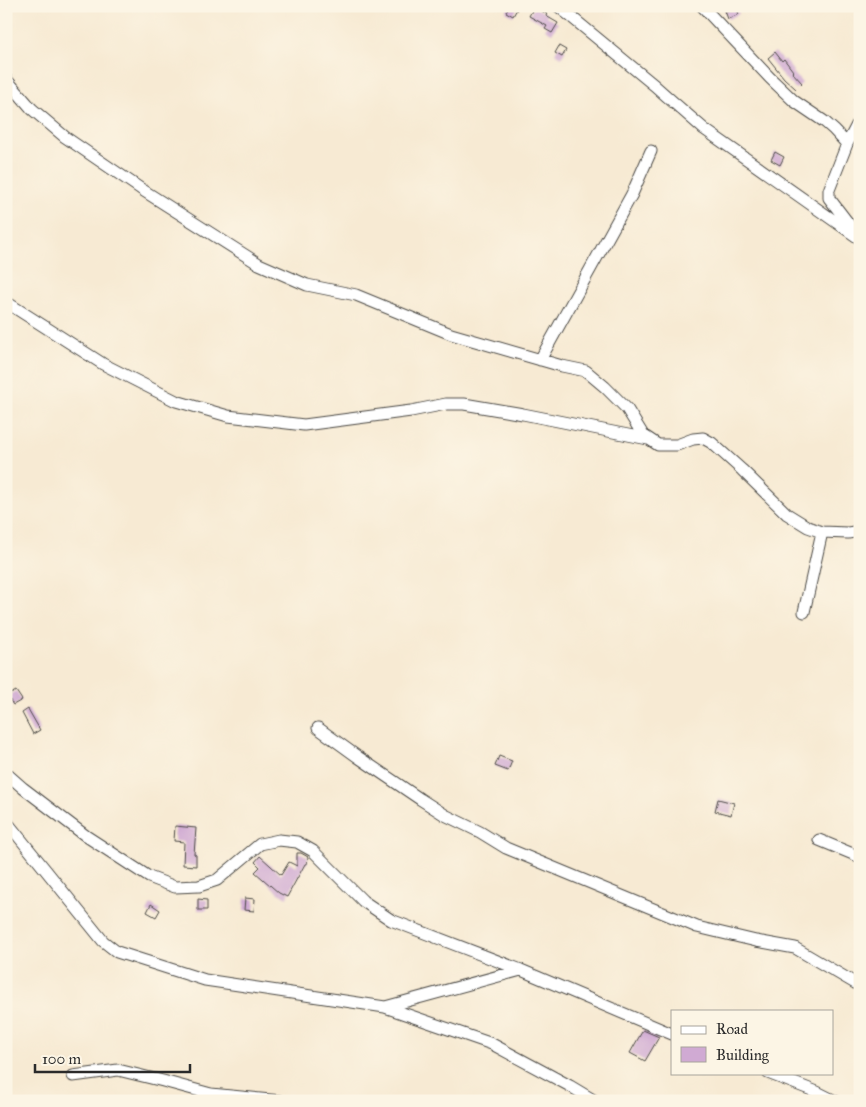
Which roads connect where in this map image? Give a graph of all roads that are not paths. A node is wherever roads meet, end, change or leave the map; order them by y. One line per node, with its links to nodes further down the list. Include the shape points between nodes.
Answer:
1 (558, 6): 7 (street, via 704,129)
2 (702, 6): 5 (street, via 794,101 830,126)
3 (6, 79): 9 (street, via 32,109 65,136 259,264 307,285 356,295 451,334)
4 (860, 119): 5 (street)
5 (847, 144): 7 (street, via 829,190 829,198)
6 (651, 151): 9 (street, via 632,194)
7 (860, 239)
8 (6, 302): 10 (street, via 111,368 176,401 228,416 304,425 464,404)
9 (540, 360): 10 (street, via 586,371 627,409 643,435)
10 (650, 439): 12 (street, via 658,445 677,445 703,438 742,470 786,514)
11 (860, 530): 12 (street)
12 (822, 532): 13 (street)
13 (804, 612)
14 (318, 728): 20 (street, via 445,815 506,848 697,926 795,948)
15 (6, 773): 19 (street, via 86,836 149,877 175,887 199,886 217,880 260,844 279,840 297,842 313,851 363,901 391,920)
16 (6, 821): 21 (street, via 103,940 117,952 205,980)
17 (819, 840): 18 (street)
18 (860, 857)
19 (521, 970): 21 (street); 22 (street)
20 (860, 986)
21 (386, 1007): 26 (street, via 492,1044)
22 (671, 1034)
23 (771, 1074): 27 (street)
24 (73, 1076): 25 (street, via 118,1070 211,1094)
25 (280, 1101)
26 (595, 1101)
27 (835, 1101)

